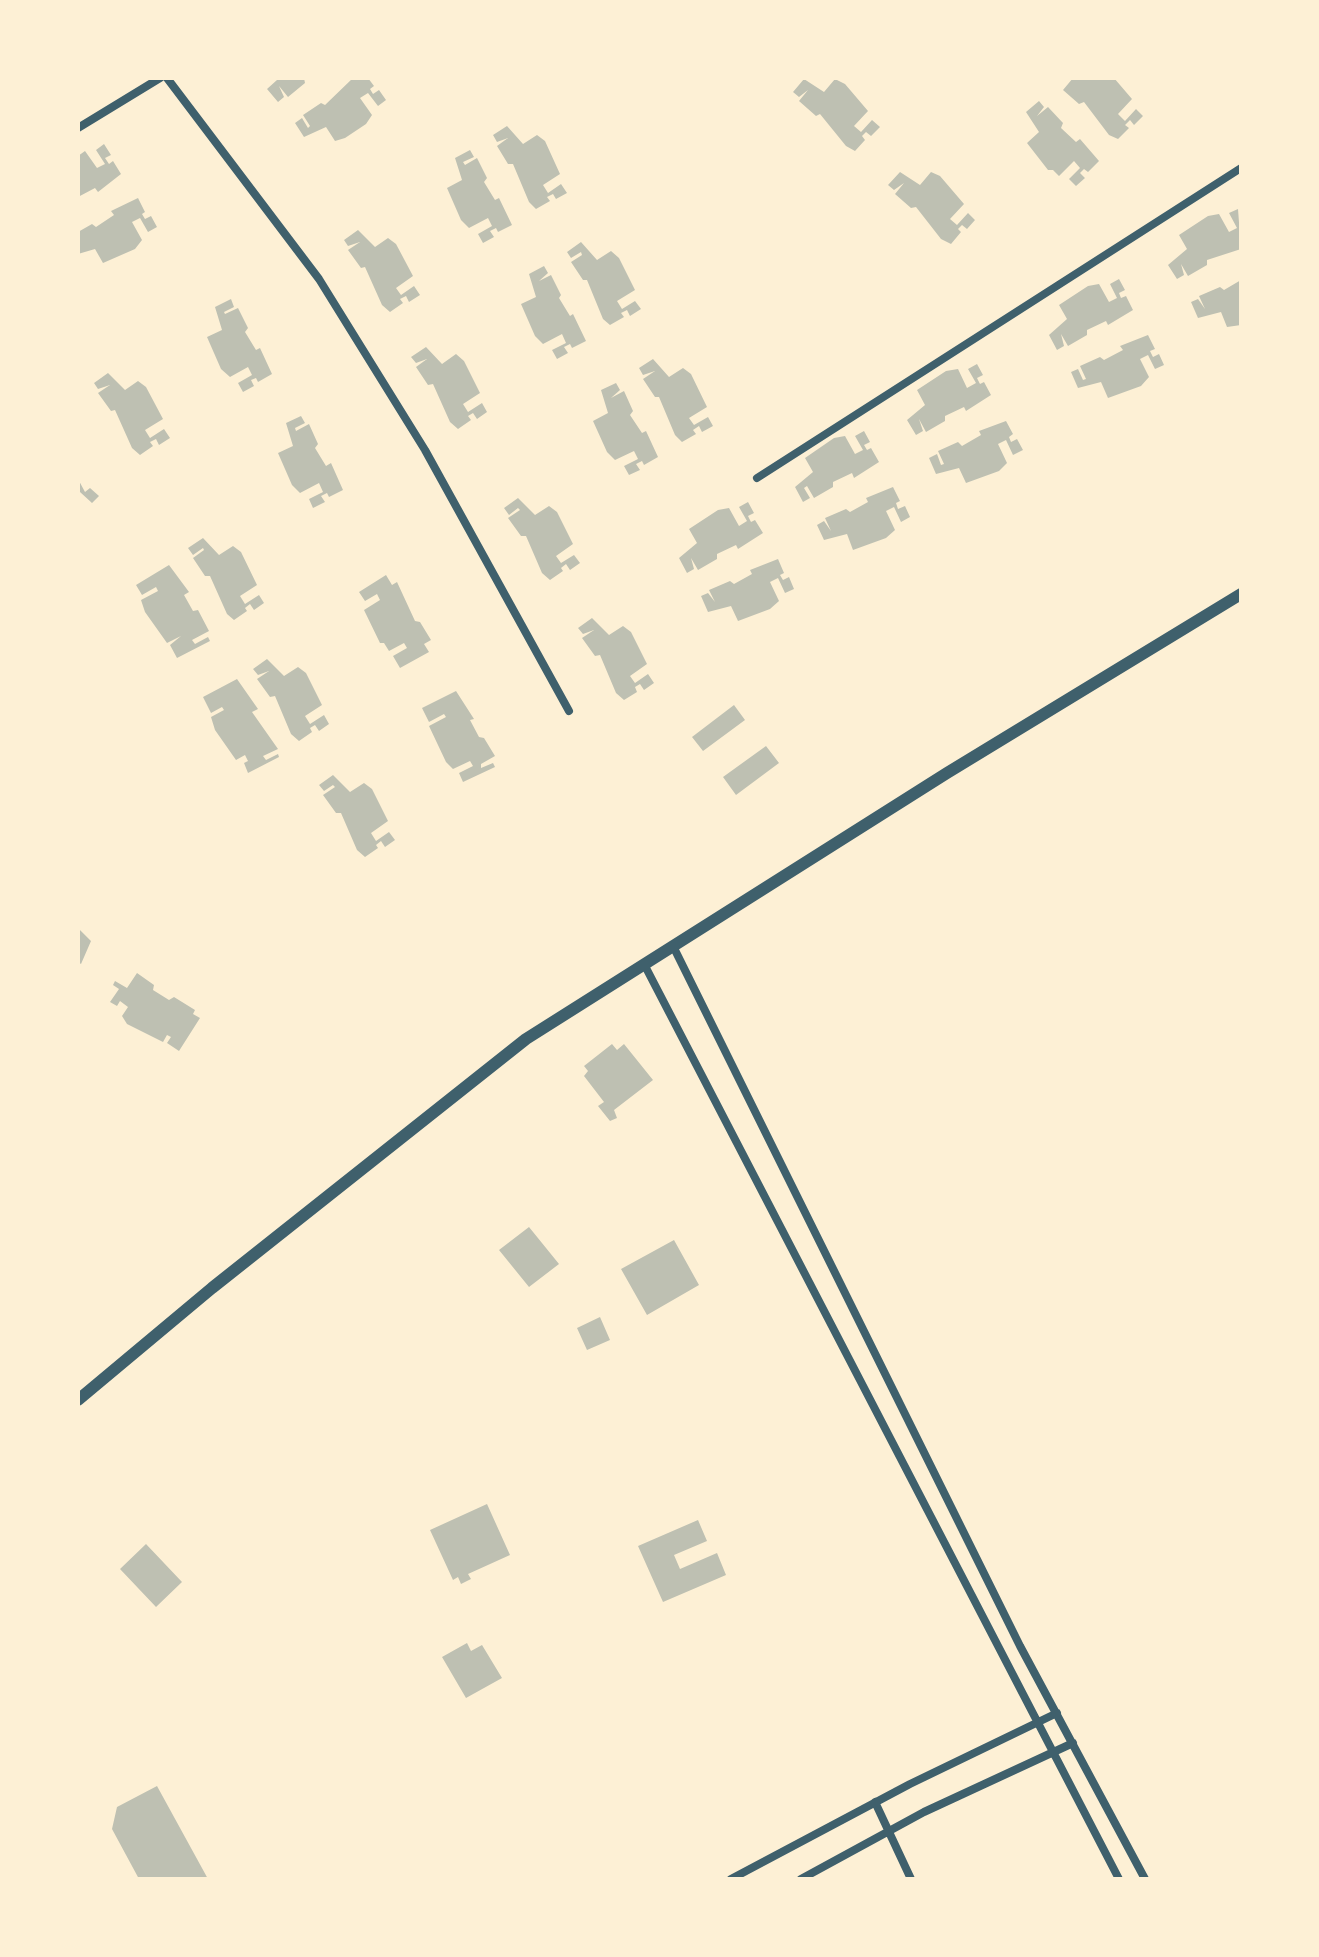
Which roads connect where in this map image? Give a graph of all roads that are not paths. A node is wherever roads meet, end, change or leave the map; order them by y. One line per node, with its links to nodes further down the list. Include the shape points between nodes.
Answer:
1 (160, 78): 3 (street)
2 (167, 78): 7 (street, via 319,279 425,450)
3 (78, 128)
4 (1241, 168): 5 (street)
5 (757, 478)
6 (1241, 594): 8 (street)
7 (569, 711)
8 (673, 946): 9 (street); 11 (street)
9 (644, 964): 10 (street, via 526,1039); 12 (street)
10 (78, 1400)
11 (1057, 1713): 12 (street); 13 (street)
12 (1037, 1723): 14 (street); 15 (street)
13 (1073, 1743): 14 (street); 21 (street)
14 (1054, 1753): 16 (street); 20 (street)
15 (875, 1802): 16 (street); 17 (street)
16 (888, 1832): 18 (street); 19 (street)
17 (731, 1879)
18 (801, 1879)
19 (911, 1879)
20 (1119, 1879)
21 (1145, 1879)

